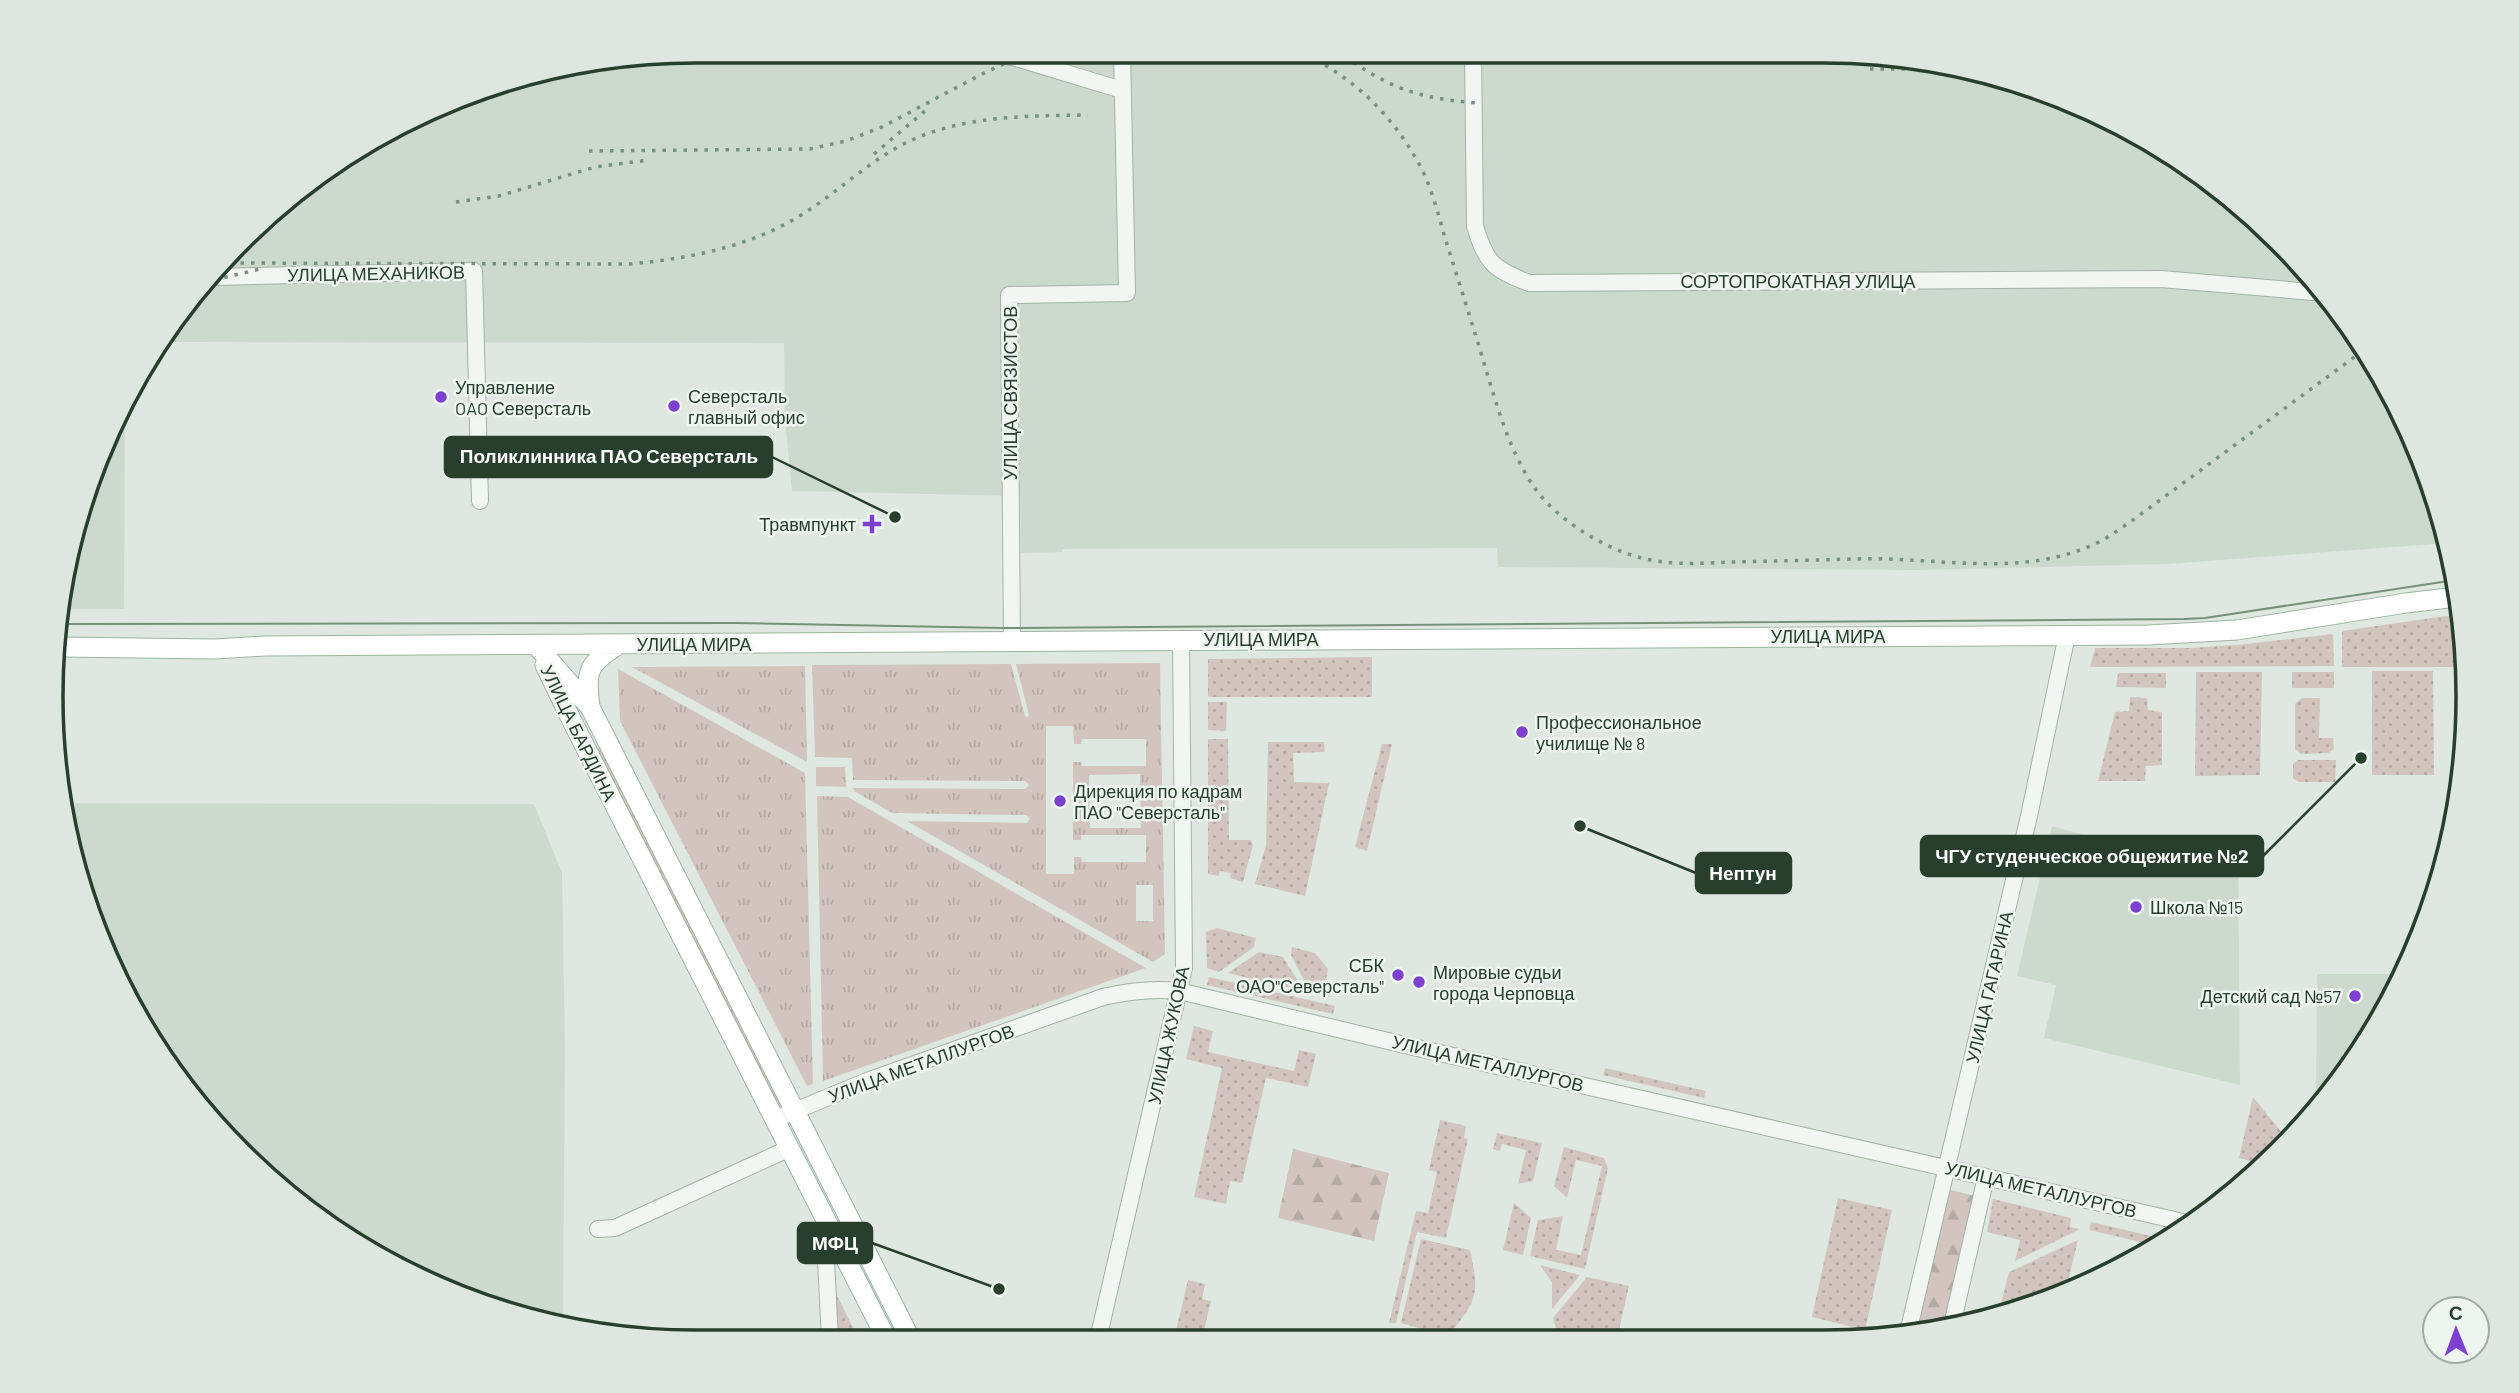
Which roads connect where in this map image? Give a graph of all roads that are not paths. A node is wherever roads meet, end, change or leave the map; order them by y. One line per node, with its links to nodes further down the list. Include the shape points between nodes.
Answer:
1 (1033, 63): 4 (street)
2 (1122, 63): 4 (street, УЛИЦА СВЯЗИСТОВ)
3 (1473, 63): 6 (street, СОРТОПРОКАТНАЯ УЛИЦА, via 1475,226 1482,252 1502,273 1529,283 2161,279)
4 (1122, 90): 11 (street, УЛИЦА СВЯЗИСТОВ, via 1127,293 1009,295)
5 (222, 277): 7 (street, УЛИЦА МЕХАНИКОВ, via 474,271)
6 (2309, 292)
7 (480, 501)
8 (2448, 598): 9 (main road, УЛИЦА МИРА, via 2205,633)
9 (2067, 635): 10 (main road, УЛИЦА МИРА); 22 (street, УЛИЦА ГАГАРИНА)
10 (1181, 640): 11 (main road, УЛИЦА МИРА); 18 (street, УЛИЦА ЖУКОВА, via 1185,898 1184,968)
11 (1012, 642): 12 (main road, УЛИЦА МИРА)
12 (620, 644): 13 (main road, УЛИЦА МИРА); 15 (main road, via 591,666 586,684)
13 (536, 645): 14 (main road, УЛИЦА МИРА); 15 (main road, УЛИЦА БАРДИНА); 17 (main road, УЛИЦА БАРДИНА)
14 (65, 647)
15 (590, 707): 16 (main road, УЛИЦА БАРДИНА)
16 (658, 840): 17 (main road); 19 (main road, УЛИЦА БАРДИНА)
17 (637, 851): 20 (main road, УЛИЦА БАРДИНА)
18 (1179, 991): 19 (street, УЛИЦА МЕТАЛЛУРГОВ, via 1147,989 1103,997); 22 (street, УЛИЦА МЕТАЛЛУРГОВ); 32 (street, УЛИЦА ЖУКОВА)
19 (795, 1110): 20 (street, УЛИЦА МЕТАЛЛУРГОВ); 31 (main road, УЛИЦА БАРДИНА)
20 (774, 1121): 21 (main road, УЛИЦА БАРДИНА)
21 (788, 1149): 24 (main road, УЛИЦА БАРДИНА); 26 (street, via 615,1228)
22 (1946, 1167): 23 (street, УЛИЦА МЕТАЛЛУРГОВ); 28 (street, УЛИЦА ГАГАРИНА)
23 (1986, 1177): 25 (street, УЛИЦА МЕТАЛЛУРГОВ); 27 (street)
24 (824, 1215): 29 (street); 30 (main road, УЛИЦА БАРДИНА)
25 (2177, 1221)
26 (598, 1229)
27 (1954, 1316)
28 (1910, 1324)
29 (830, 1330)
30 (882, 1330)
31 (906, 1330)
32 (1100, 1330)

